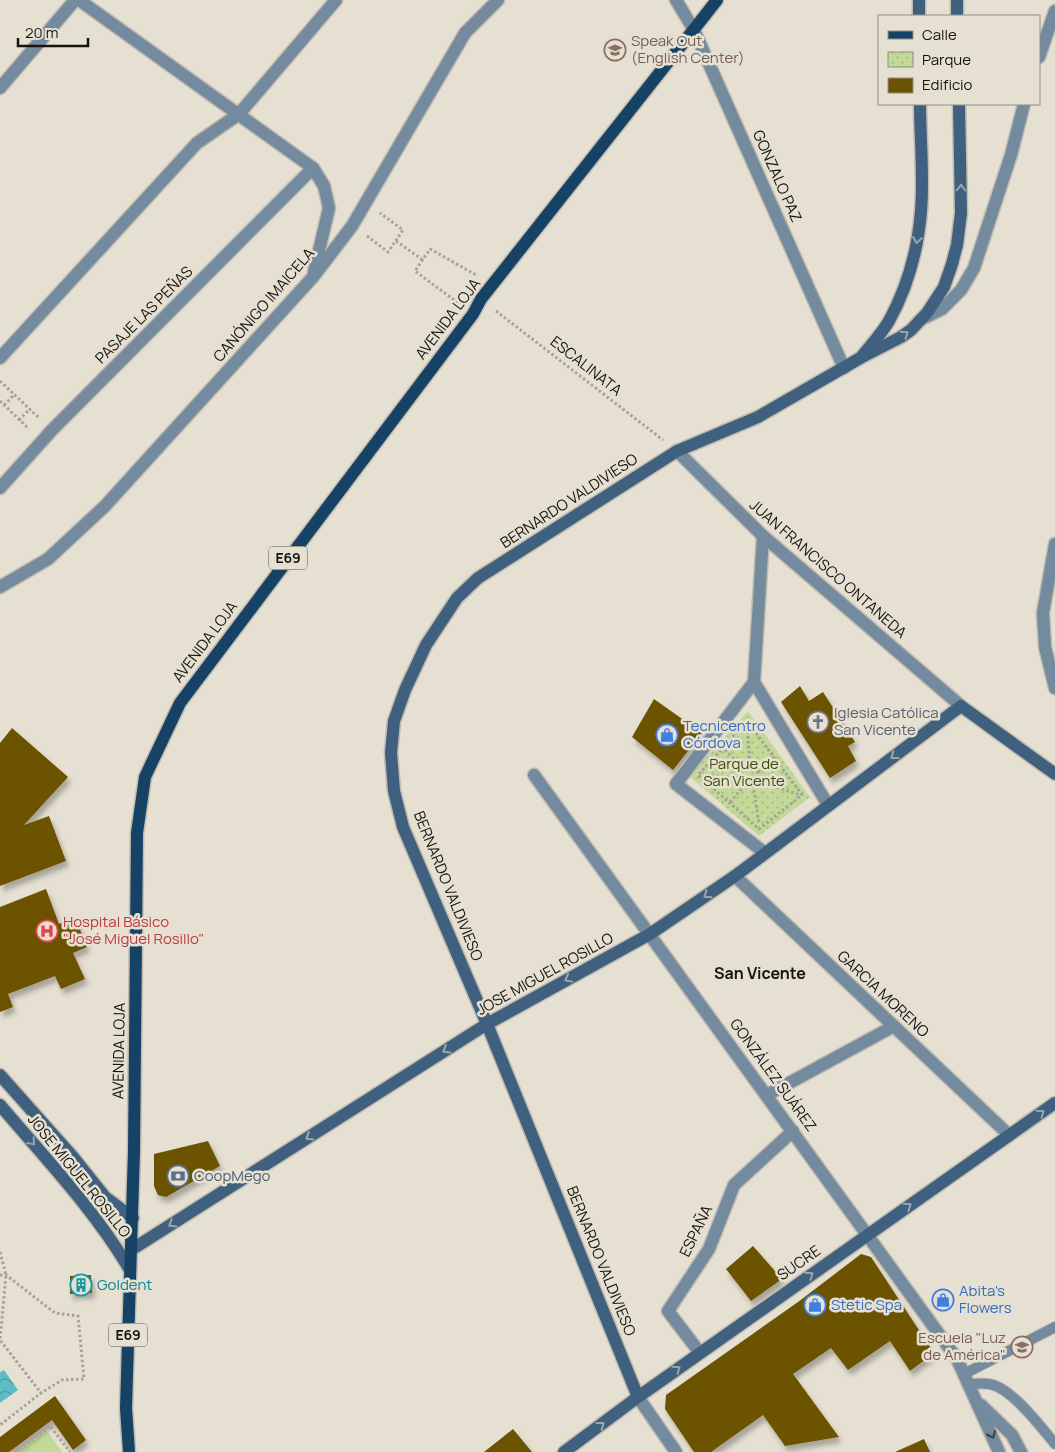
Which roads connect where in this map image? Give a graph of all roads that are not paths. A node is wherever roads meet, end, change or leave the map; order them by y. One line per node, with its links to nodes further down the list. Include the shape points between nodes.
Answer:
1 (75, 0): 14 (street)
2 (79, 0): 18 (street)
3 (336, 0): 18 (street)
4 (498, 0): 20 (street, CANÓNIGO IMAICELA, via 465,33 352,226)
5 (676, 0): 12 (street, GONZALO PAZ)
6 (717, 0): 12 (main road, AVENIDA LOJA / E69)
7 (919, 0): 10 (street)
8 (957, 0): 11 (street)
9 (1055, 11): 13 (street)
10 (919, 15)
11 (957, 15)
12 (694, 30): 24 (street, GONZALO PAZ); 47 (main road, AVENIDA LOJA / E69, via 481,299 180,703 145,777 138,833)
13 (1040, 54)
14 (0, 88)
15 (920, 105): 22 (street, BERNARDO VALDIVIESO, one-way to 22, via 921,211 916,247 898,302 888,322)
16 (959, 105): 21 (street, BERNARDO VALDIVIESO, one-way to 16, via 944,287 957,245 961,206)
17 (1024, 105): 21 (street, via 974,268 961,290 942,309)
18 (239, 114): 19 (street); 23 (street, via 197,143)
19 (314, 168): 20 (street, via 324,186 329,208); 26 (street, PASAJE LAS PEÑAS, via 52,430)
20 (313, 277): 29 (street, CANÓNIGO IMAICELA, via 105,506 48,558)
21 (920, 320): 22 (street, BERNARDO VALDIVIESO, one-way to 21, via 901,337)
22 (862, 357): 24 (street, BERNARDO VALDIVIESO)
23 (0, 358)
24 (844, 368): 25 (street, BERNARDO VALDIVIESO, via 758,417)
25 (677, 451): 27 (street, JUAN FRANCISCO ONTANEDA); 39 (street, BERNARDO VALDIVIESO, via 478,578 457,598 426,645 394,721 391,763 403,827)
26 (0, 488)
27 (763, 536): 30 (street); 32 (street, JUAN FRANCISCO ONTANEDA)
28 (1055, 544): 31 (street, via 1043,613 1045,647)
29 (0, 586)
30 (754, 682): 35 (street); 36 (street, via 676,784)
31 (1055, 688)
32 (961, 706): 33 (street); 35 (street, JOSE MIGUEL ROSILLO, one-way to 35)
33 (1055, 774)
34 (534, 775): 38 (street, GONZÁLEZ SUÁREZ)
35 (828, 805): 36 (street, JOSE MIGUEL ROSILLO)
36 (765, 853): 37 (street, JOSE MIGUEL ROSILLO)
37 (735, 876): 38 (street, JOSE MIGUEL ROSILLO, one-way to 38); 40 (street, GARCIA MORENO)
38 (650, 934): 39 (street, JOSE MIGUEL ROSILLO, one-way to 39); 42 (street, GONZÁLEZ SUÁREZ)
39 (487, 1024): 49 (street, JOSE MIGUEL ROSILLO, one-way to 49); 54 (street, BERNARDO VALDIVIESO)
40 (894, 1026): 42 (street); 46 (street, GARCIA MORENO)
41 (0, 1075): 47 (street, via 105,1197)
42 (767, 1095): 45 (street, GONZÁLEZ SUÁREZ)
43 (1055, 1103): 46 (street, SUCRE, one-way to 43)
44 (0, 1106): 50 (street, JOSE MIGUEL ROSILLO, one-way to 50, via 74,1191)
45 (793, 1131): 48 (street, GONZÁLEZ SUÁREZ); 52 (street, ESPAÑA, via 734,1185 709,1249 668,1311)
46 (1009, 1135): 48 (street, SUCRE, one-way to 46)
47 (133, 1218): 49 (main road, AVENIDA LOJA / E69)
48 (868, 1234): 52 (street, SUCRE, one-way to 48); 53 (street, GONZÁLEZ SUÁREZ, via 957,1359)
49 (131, 1250): 50 (main road, AVENIDA LOJA / E69)
50 (130, 1270): 57 (main road, AVENIDA LOJA / E69, via 126,1408)
51 (1055, 1327): 53 (lane)
52 (700, 1353): 54 (street, SUCRE, one-way to 52)
53 (967, 1379): 55 (street, GONZÁLEZ SUÁREZ); 56 (lane, via 991,1384 1011,1395)
54 (638, 1397): 58 (street, SUCRE, one-way to 54); 59 (street, BERNARDO VALDIVIESO)
55 (976, 1399): 60 (street, GONZÁLEZ SUÁREZ, one-way to 60); 61 (street, GONZÁLEZ SUÁREZ, via 1012,1435)
56 (1055, 1444)
57 (129, 1452)
58 (564, 1452)
59 (676, 1452)
60 (999, 1452)
61 (1021, 1452)

